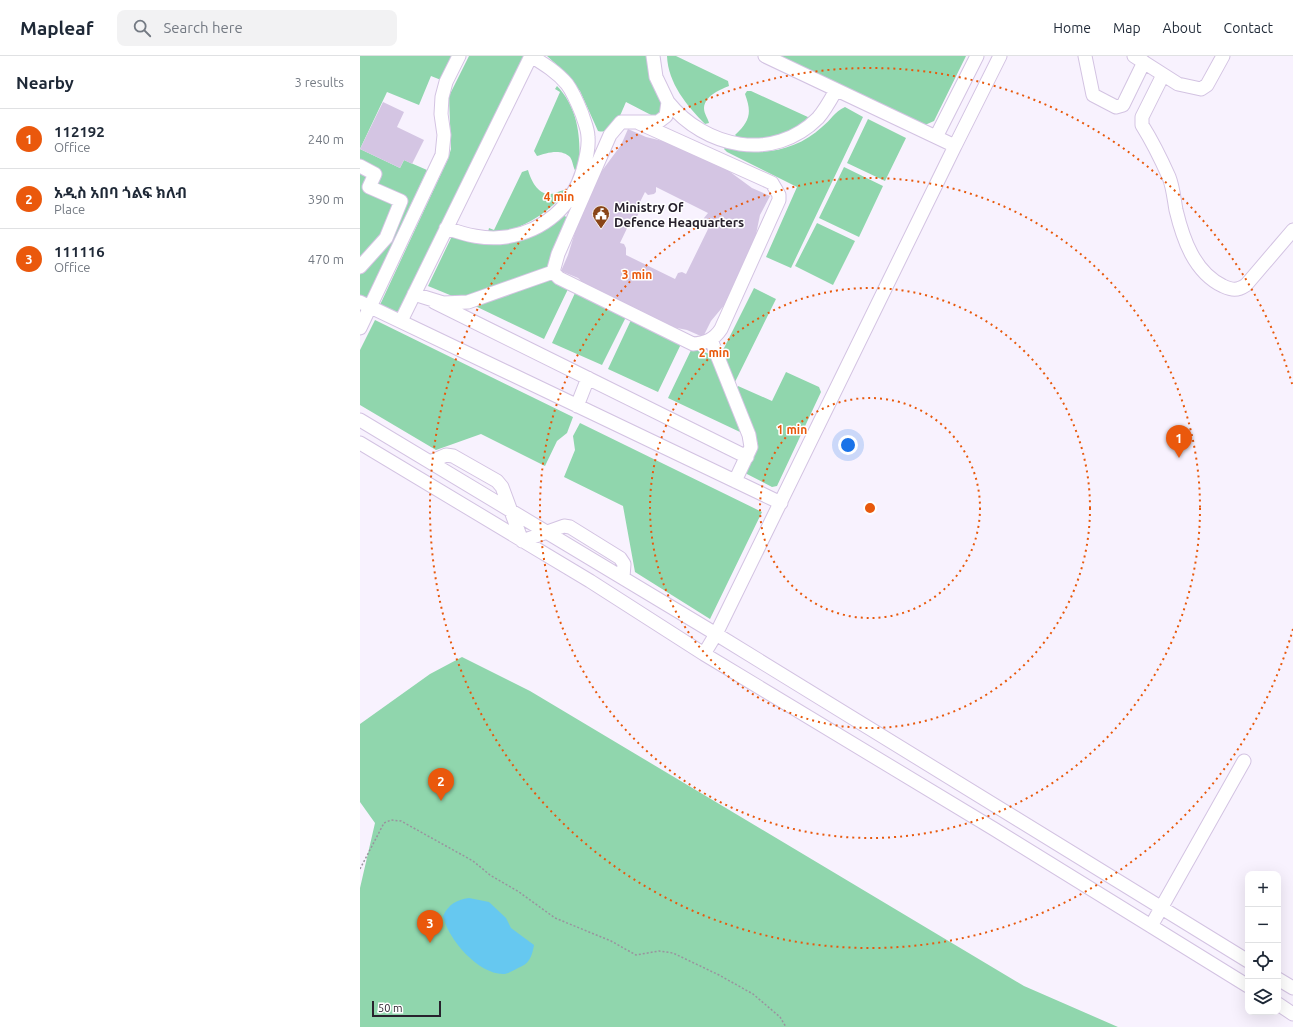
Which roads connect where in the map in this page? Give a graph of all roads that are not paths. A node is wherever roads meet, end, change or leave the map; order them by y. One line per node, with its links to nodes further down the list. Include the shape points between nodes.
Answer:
1 (459, 56): 24 (street, via 446,82 442,97 442,155)
2 (653, 56): 11 (street, via 656,77)
3 (765, 56): 10 (street)
4 (977, 56): 15 (street)
5 (1000, 56): 16 (street)
6 (1085, 56): 8 (street, via 1093,95 1116,107 1123,105)
7 (1223, 56): 9 (street, via 1204,88 1178,84)
8 (1138, 58): 9 (street)
9 (1163, 75): 19 (street, via 1142,116 1142,125 1169,178 1189,250 1202,269 1219,284 1239,290)
10 (836, 90): 11 (street, via 818,117 799,132 761,144 723,142 709,136 689,123); 15 (street)
11 (668, 102): 12 (street, via 666,116 658,122)
12 (639, 123): 13 (street, via 620,122); 27 (street, via 772,183 779,195 721,329)
13 (610, 135): 14 (street); 21 (street, via 558,254)
14 (588, 137): 18 (street, via 587,155 580,181 571,198 555,215 536,227 507,237 470,236); 18 (street, via 579,106 567,84 550,68 531,56)
15 (936, 137): 16 (street)
16 (955, 146): 34 (street)
17 (360, 166): 20 (street, via 375,174 369,187 401,202 386,238)
18 (446, 228): 22 (street)
19 (1293, 230)
20 (360, 267)
21 (553, 272): 23 (street, via 468,302); 27 (street, via 559,278 693,344)
22 (414, 294): 23 (street); 25 (street)
23 (434, 302): 28 (street)
24 (365, 305): 25 (street); 26 (street)
25 (400, 321): 29 (street)
26 (360, 328)
27 (711, 340): 32 (street, via 749,435 751,447)
28 (588, 378): 29 (street); 32 (street)
29 (577, 406): 33 (street)
30 (360, 420): 35 (street)
31 (360, 443): 37 (street)
32 (746, 457): 33 (street)
33 (735, 481): 34 (street)
34 (781, 503): 38 (street)
35 (510, 510): 36 (street); 37 (street)
36 (548, 532): 37 (street); 38 (street)
37 (522, 541): 39 (street)
38 (716, 634): 39 (street); 41 (street)
39 (704, 654): 42 (street, via 994,828)
40 (1244, 761): 41 (street)
41 (1162, 908): 42 (street); 43 (street)
42 (1151, 926): 45 (street)
43 (1245, 959)
44 (1281, 981): 46 (street)
45 (1245, 984)
46 (1293, 988)
47 (1281, 1006): 48 (street)
48 (1293, 1014)

